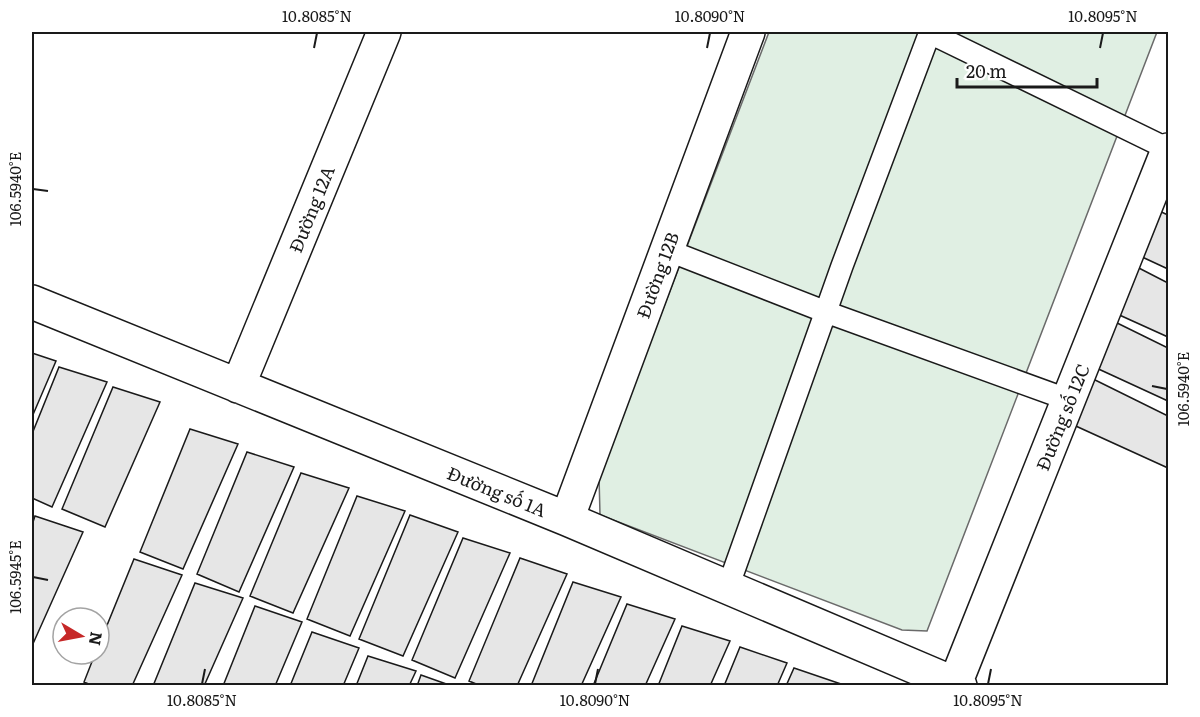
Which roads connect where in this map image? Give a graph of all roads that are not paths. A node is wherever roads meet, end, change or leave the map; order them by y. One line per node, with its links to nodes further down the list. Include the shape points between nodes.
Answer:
1 (384, 32): 8 (street, Đường 12A)
2 (748, 32): 5 (street, Đường 12B)
3 (930, 32): 4 (lane); 7 (lane)
4 (1168, 149): 9 (street, Đường số 12C)
5 (667, 250): 7 (lane); 10 (street, Đường 12B)
6 (32, 302): 8 (street, Đường số 1A)
7 (826, 312): 9 (lane); 11 (lane)
8 (238, 386): 10 (street, Đường số 1A)
9 (1069, 400): 12 (street, Đường số 12C)
10 (567, 519): 11 (street, Đường số 1A)
11 (728, 587): 12 (street, Đường số 1A)
12 (957, 685)

